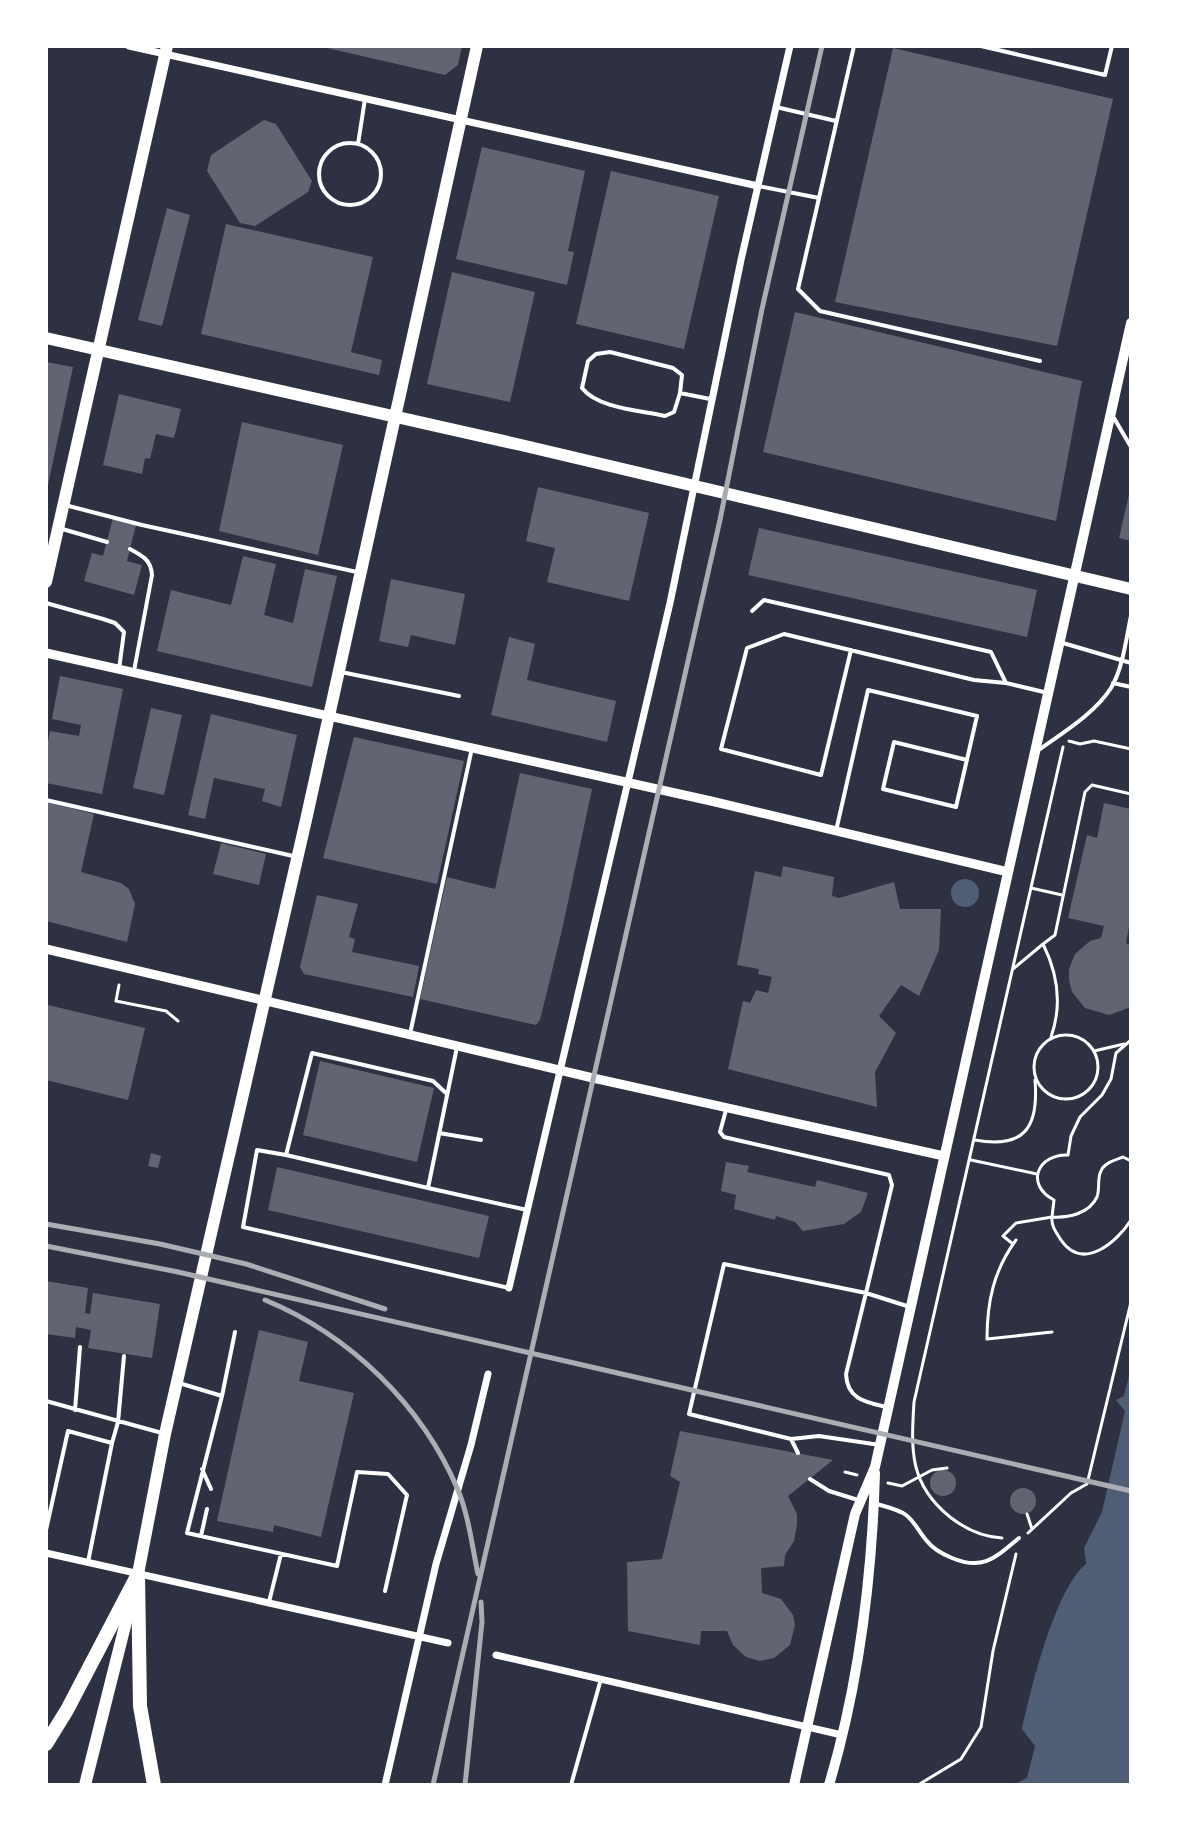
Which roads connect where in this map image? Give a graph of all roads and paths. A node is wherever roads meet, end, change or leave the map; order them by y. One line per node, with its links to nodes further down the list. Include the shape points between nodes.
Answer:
1 (129, 46): 7 (street)
2 (477, 46): 10 (main road)
3 (790, 46): 9 (street)
4 (854, 46): 11 (lane)
5 (981, 46): 6 (lane, via 1105,75)
6 (1112, 46)
7 (166, 50): 8 (street); 17 (main road)
8 (365, 99): 10 (street); 12 (lane)
9 (776, 107): 11 (lane); 13 (street)
10 (460, 120): 13 (street); 22 (main road)
11 (836, 121): 14 (lane)
12 (358, 144): 12 (lane, via 329,151 319,168 327,196 346,206 366,202 380,185 380,164)
13 (758, 186): 14 (lane); 20 (street)
14 (819, 198): 18 (lane, via 798,289 820,311)
15 (1131, 323): 21 (main road)
16 (46, 338): 17 (main road)
17 (98, 349): 22 (main road); 24 (main road)
18 (1040, 361)
19 (680, 393): 19 (lane, via 682,375 673,368 610,352 588,361 582,388 602,402 665,416 674,412); 20 (lane)
20 (713, 399): 52 (street)
21 (1111, 413): 23 (lane); 34 (main road)
22 (393, 416): 28 (main road); 30 (main road)
23 (1131, 447)
24 (63, 505): 25 (main road); 28 (lane)
25 (58, 528): 26 (lane); 29 (main road)
26 (107, 542)
27 (130, 549): 41 (lane, via 151,564 152,575)
28 (359, 572): 40 (main road)
29 (46, 582)
30 (1131, 589)
31 (46, 603): 39 (lane, via 115,623 124,632)
32 (752, 611): 42 (lane, via 764,600 991,652)
33 (1131, 616): 37 (lane)
34 (1060, 642): 37 (lane); 45 (main road)
35 (851, 650): 35 (lane, via 784,634 747,648 721,749 821,775); 42 (lane)
36 (46, 653): 39 (street)
37 (1121, 659): 38 (lane); 43 (lane)
38 (1131, 663)
39 (119, 670): 41 (street)
40 (338, 671): 46 (lane); 47 (main road)
41 (133, 673): 47 (street)
42 (1006, 683): 45 (lane)
43 (1113, 683): 44 (lane); 50 (lane, via 1095,706)
44 (1131, 687)
45 (1050, 694): 50 (main road)
46 (459, 696)
47 (328, 717): 48 (street); 56 (main road)
48 (472, 748): 52 (street); 66 (lane)
49 (1131, 749): 58 (path, via 1065,740)
50 (1038, 750): 57 (main road)
51 (967, 760): 51 (lane, via 956,807 883,789 894,742); 55 (lane, via 977,716 868,690)
52 (628, 784): 55 (street); 71 (street)
53 (1131, 794): 59 (path, via 1088,788)
54 (46, 800): 56 (lane)
55 (836, 831): 57 (street)
56 (298, 857): 64 (main road)
57 (1008, 872): 79 (main road)
58 (1031, 888): 59 (path); 62 (path)
59 (1063, 895): 60 (path, via 1055,935)
60 (1043, 944): 62 (path); 67 (path, via 1056,981 1057,1020)
61 (46, 949): 64 (street)
62 (1013, 969): 77 (path)
63 (119, 985): 65 (path, via 116,1001 166,1011)
64 (264, 999): 66 (street); 98 (main road)
65 (178, 1021)
66 (410, 1034): 69 (street)
67 (1051, 1038): 70 (path, via 1074,1035); 72 (path, via 1034,1058)
68 (1129, 1041): 70 (path); 82 (path, via 1116,1053 1102,1095 1080,1117 1068,1155 1048,1158)
69 (457, 1045): 71 (street); 73 (lane)
70 (1094, 1051): 72 (path, via 1094,1082 1078,1096 1057,1098)
71 (560, 1070): 74 (street); 84 (street)
72 (1035, 1076): 77 (path, via 1037,1101 1031,1124 1018,1138 998,1144)
73 (447, 1094): 75 (lane); 78 (lane, via 433,1081 312,1053)
74 (727, 1108): 79 (street); 90 (lane, via 720,1132 724,1137 889,1175 892,1185)
75 (439, 1133): 76 (lane); 83 (lane)
76 (481, 1140)
77 (975, 1140): 80 (path)
78 (286, 1155): 83 (lane); 89 (lane, via 257,1150 243,1227)
79 (944, 1156): 92 (main road)
80 (970, 1160): 82 (path); 113 (path, via 914,1402 912,1440)
81 (1131, 1161): 85 (path, via 1123,1157 1108,1163 1101,1171 1097,1198 1082,1213)
82 (1037, 1174): 85 (path, via 1042,1190 1054,1200)
83 (428, 1188): 84 (lane)
84 (527, 1210): 89 (street)
85 (1052, 1217): 86 (path, via 1064,1245 1081,1253 1115,1242); 88 (path, via 1016,1223 1003,1236)
86 (1131, 1220)
87 (1016, 1240): 88 (path)
88 (1013, 1244): 94 (path, via 990,1293 987,1339)
89 (509, 1288)
90 (866, 1293): 92 (lane); 101 (lane, via 846,1384 860,1400); 105 (lane, via 724,1264 689,1414)
91 (1131, 1302): 120 (path, via 1087,1484)
92 (911, 1307): 101 (main road)
93 (235, 1332): 99 (lane)
94 (1052, 1332)
95 (80, 1347): 102 (lane)
96 (124, 1356): 103 (lane)
97 (488, 1374): 130 (street)
98 (177, 1382): 99 (lane); 104 (main road)
99 (222, 1396): 110 (lane)
100 (46, 1401): 102 (lane)
101 (888, 1407): 107 (main road)
102 (75, 1410): 103 (lane)
103 (118, 1422): 104 (lane); 106 (lane)
104 (165, 1434): 127 (main road)
105 (791, 1439): 107 (lane, via 819,1436); 108 (lane)
106 (112, 1443): 121 (lane, via 68,1431); 126 (lane)
107 (880, 1445): 114 (main road)
108 (798, 1453)
109 (947, 1468): 113 (path)
110 (202, 1469): 115 (lane); 122 (lane, via 187,1533)
111 (845, 1472): 114 (path)
112 (810, 1479): 116 (lane)
113 (919, 1479): 114 (path, via 902,1486); 123 (path, via 935,1505 957,1522 997,1538)
114 (872, 1480): 116 (main road); 117 (main road)
115 (211, 1489)
116 (861, 1501): 134 (main road)
117 (874, 1503): 123 (lane, via 904,1513 941,1554 964,1563 979,1565); 135 (main road, via 860,1649)
118 (207, 1509): 122 (lane)
119 (1027, 1514): 120 (path)
120 (1032, 1529): 123 (path)
121 (46, 1530)
122 (201, 1536): 125 (lane)
123 (1019, 1538): 143 (path, via 981,1727 961,1759)
124 (46, 1553): 126 (street)
125 (281, 1554): 128 (lane, via 337,1566 357,1472 388,1474 407,1495); 129 (lane)
126 (88, 1562): 127 (street)
127 (138, 1574): 129 (street); 136 (highway); 137 (main road); 138 (highway, via 140,1706)
128 (385, 1591)
129 (269, 1603): 130 (street)
130 (418, 1637): 131 (street); 139 (street)
131 (448, 1643)
132 (496, 1655): 133 (street)
133 (601, 1679): 134 (street); 140 (lane)
134 (809, 1727): 135 (street); 141 (main road)
135 (842, 1735): 142 (main road)
136 (46, 1744)
137 (85, 1785)
138 (154, 1785)
139 (385, 1785)
140 (571, 1785)
141 (794, 1785)
142 (829, 1785)
143 (918, 1785)

